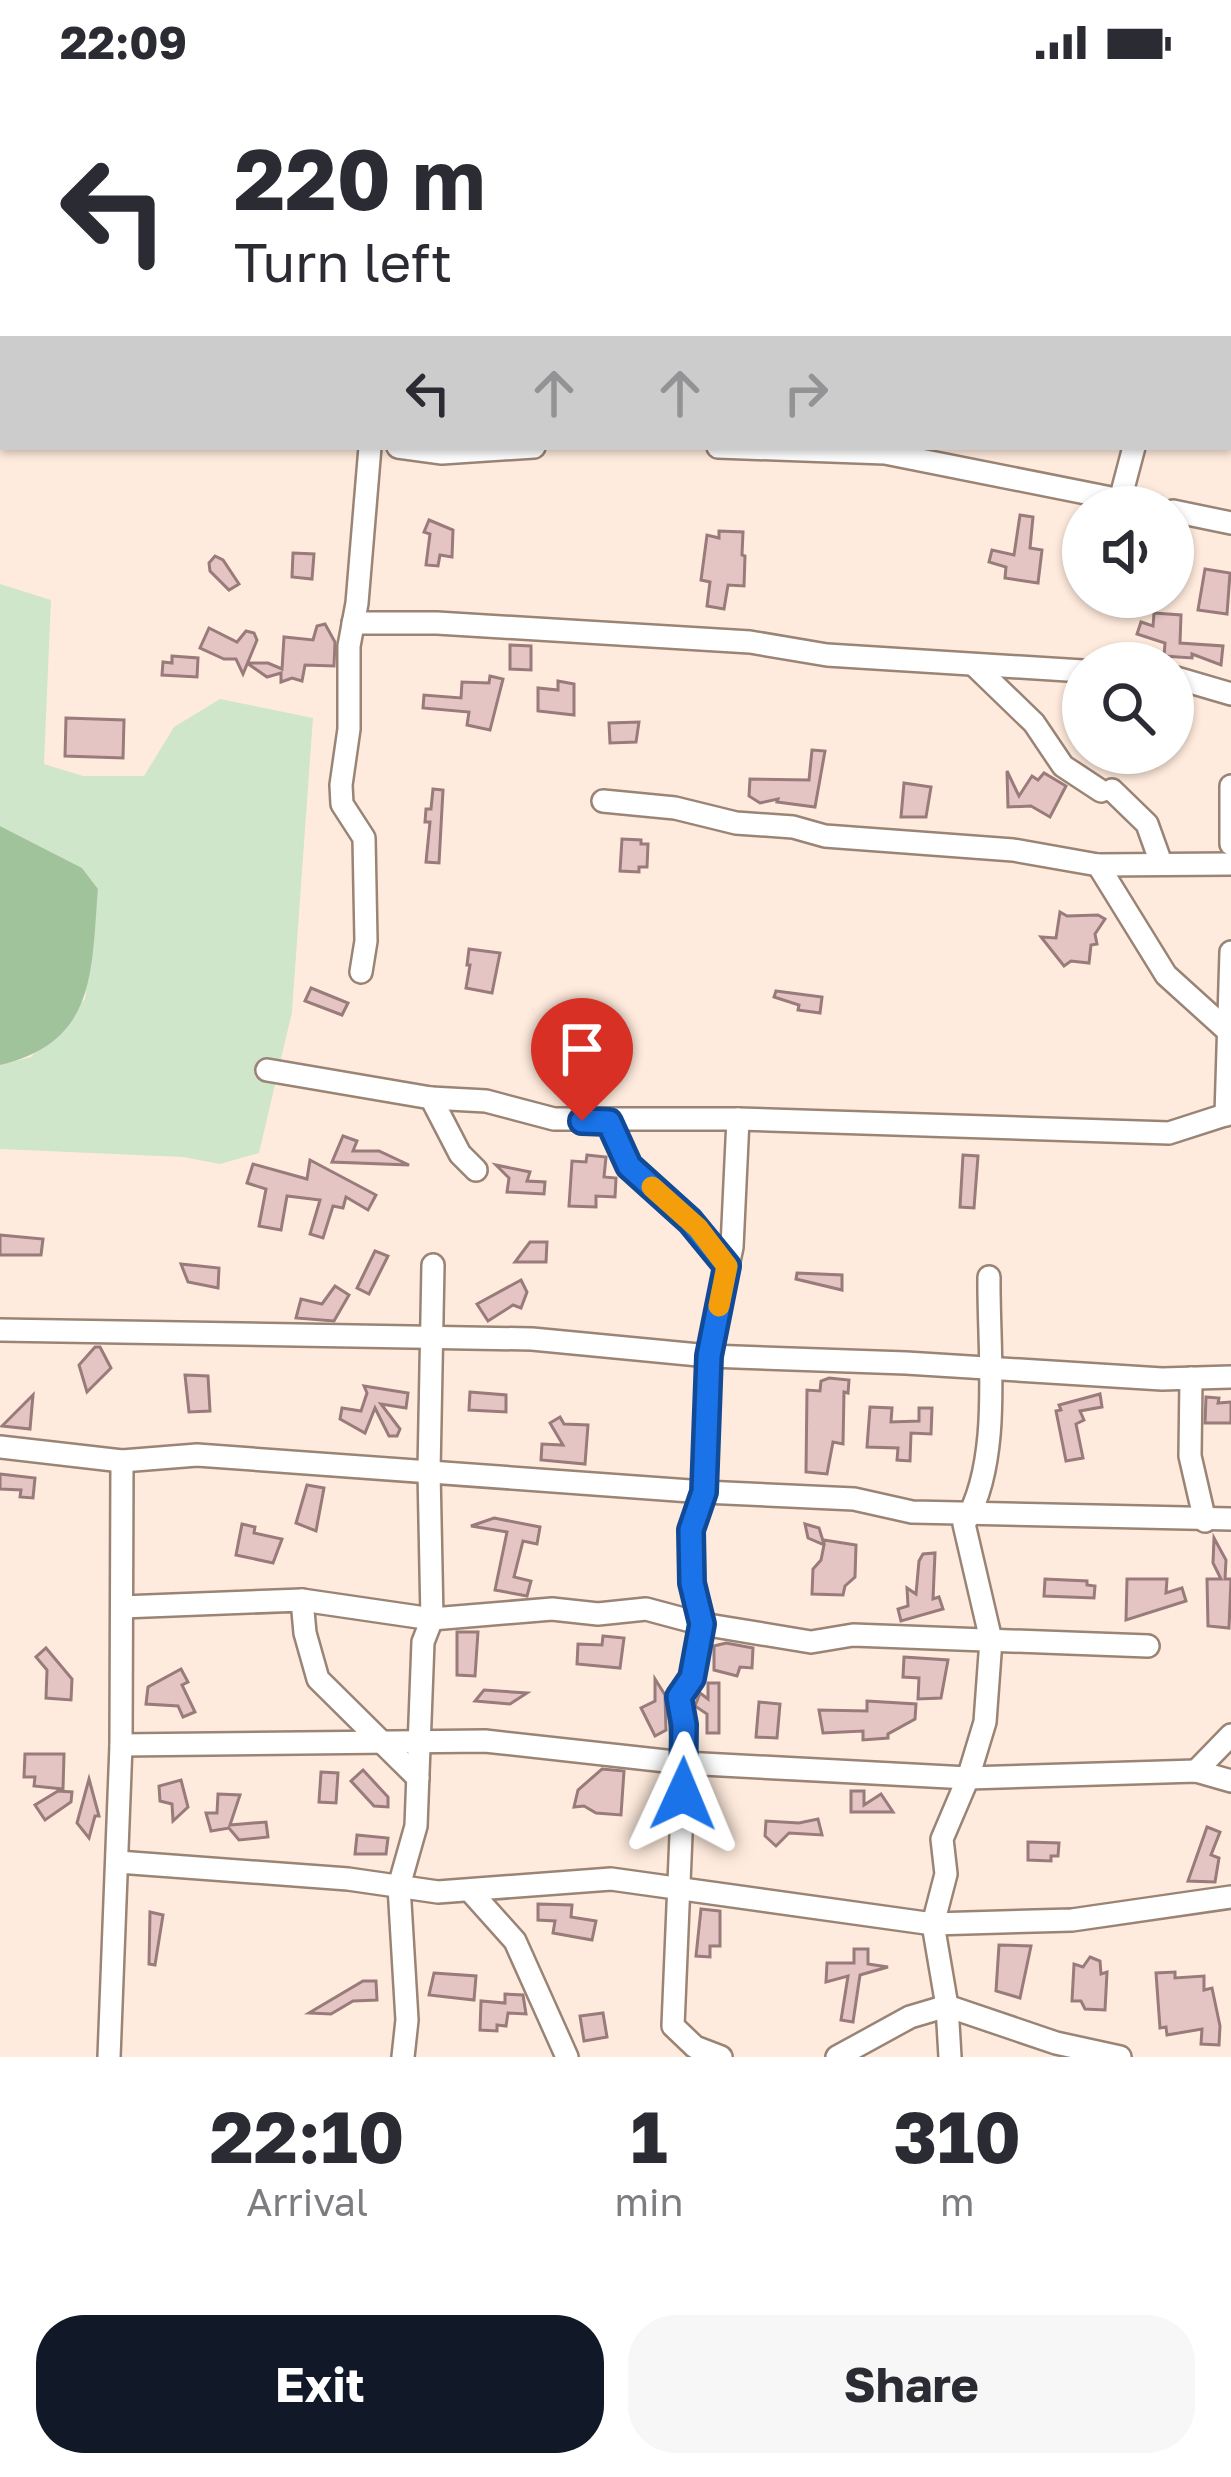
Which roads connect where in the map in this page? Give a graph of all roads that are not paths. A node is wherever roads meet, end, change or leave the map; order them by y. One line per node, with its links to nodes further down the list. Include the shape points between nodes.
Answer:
1 (370, 450): 11 (street)
2 (420, 450): 3 (street)
3 (488, 450)
4 (802, 450): 6 (street)
5 (1133, 450): 8 (street)
6 (982, 458): 7 (street)
7 (1074, 486)
8 (1124, 486)
9 (1194, 515): 10 (street)
10 (1231, 523)
11 (353, 623): 12 (street, via 750,642); 23 (street, via 341,785 342,804 364,838)
12 (976, 667): 13 (street); 19 (street, via 1034,723 1063,766 1147,824)
13 (1062, 670)
14 (1194, 683): 15 (street)
15 (1231, 694)
16 (1231, 785): 18 (street)
17 (603, 801): 21 (street)
18 (1231, 844)
19 (1161, 862): 20 (street); 21 (street)
20 (1231, 864)
21 (1098, 866): 25 (street, via 1166,975)
22 (1231, 952): 24 (street)
23 (361, 972)
24 (1230, 978): 25 (street)
25 (1229, 1032): 28 (street)
26 (267, 1070): 27 (street)
27 (431, 1098): 30 (street); 31 (street)
28 (1229, 1114): 29 (street, via 1169,1133)
29 (738, 1119): 30 (street); 33 (street)
30 (609, 1122): 33 (street, via 629,1166)
31 (476, 1170)
32 (433, 1265): 36 (street)
33 (727, 1266): 37 (street)
34 (989, 1277): 38 (street)
35 (0, 1330): 36 (street)
36 (431, 1340): 37 (street, via 532,1339); 43 (street)
37 (709, 1356): 38 (street); 44 (street)
38 (988, 1368): 40 (street); 45 (street, via 990,1446)
39 (1231, 1377): 40 (street)
40 (1192, 1378): 47 (street, via 1190,1456)
41 (0, 1447): 42 (street)
42 (122, 1461): 43 (street, via 197,1455); 49 (street)
43 (429, 1471): 44 (street); 50 (street)
44 (704, 1492): 45 (street); 51 (street, via 691,1530)
45 (972, 1511): 47 (street); 52 (street, via 964,1524)
46 (1231, 1519): 47 (street)
47 (1205, 1520)
48 (302, 1600): 49 (street); 50 (street); 56 (street, via 318,1679)
49 (122, 1607): 57 (street)
50 (432, 1619): 51 (street, via 646,1609); 55 (street, via 423,1642)
51 (702, 1624): 52 (street, via 812,1642 854,1635); 58 (street, via 692,1678 679,1697)
52 (991, 1640): 53 (street); 61 (street, via 985,1722)
53 (1148, 1646)
54 (1231, 1735): 59 (street)
55 (420, 1739): 56 (street); 58 (street); 60 (street)
56 (380, 1740): 57 (street); 60 (street)
57 (122, 1745): 63 (street)
58 (684, 1763): 61 (street); 65 (street)
59 (1196, 1771): 61 (street); 62 (street)
60 (418, 1778): 64 (street, via 416,1826)
61 (968, 1778): 68 (street, via 942,1839 946,1874)
62 (1231, 1781)
63 (118, 1862): 64 (street); 70 (street)
64 (399, 1886): 66 (street); 71 (street)
65 (682, 1891): 66 (street, via 611,1879); 68 (street); 73 (street, via 673,2026)
66 (472, 1893): 72 (street, via 515,1941)
67 (1231, 1898): 68 (street, via 1072,1920)
68 (933, 1924): 69 (street)
69 (946, 2006): 74 (street); 75 (street); 76 (street)
70 (109, 2057)
71 (403, 2057)
72 (567, 2057)
73 (721, 2057)
74 (837, 2057)
75 (950, 2057)
76 (1120, 2057)

